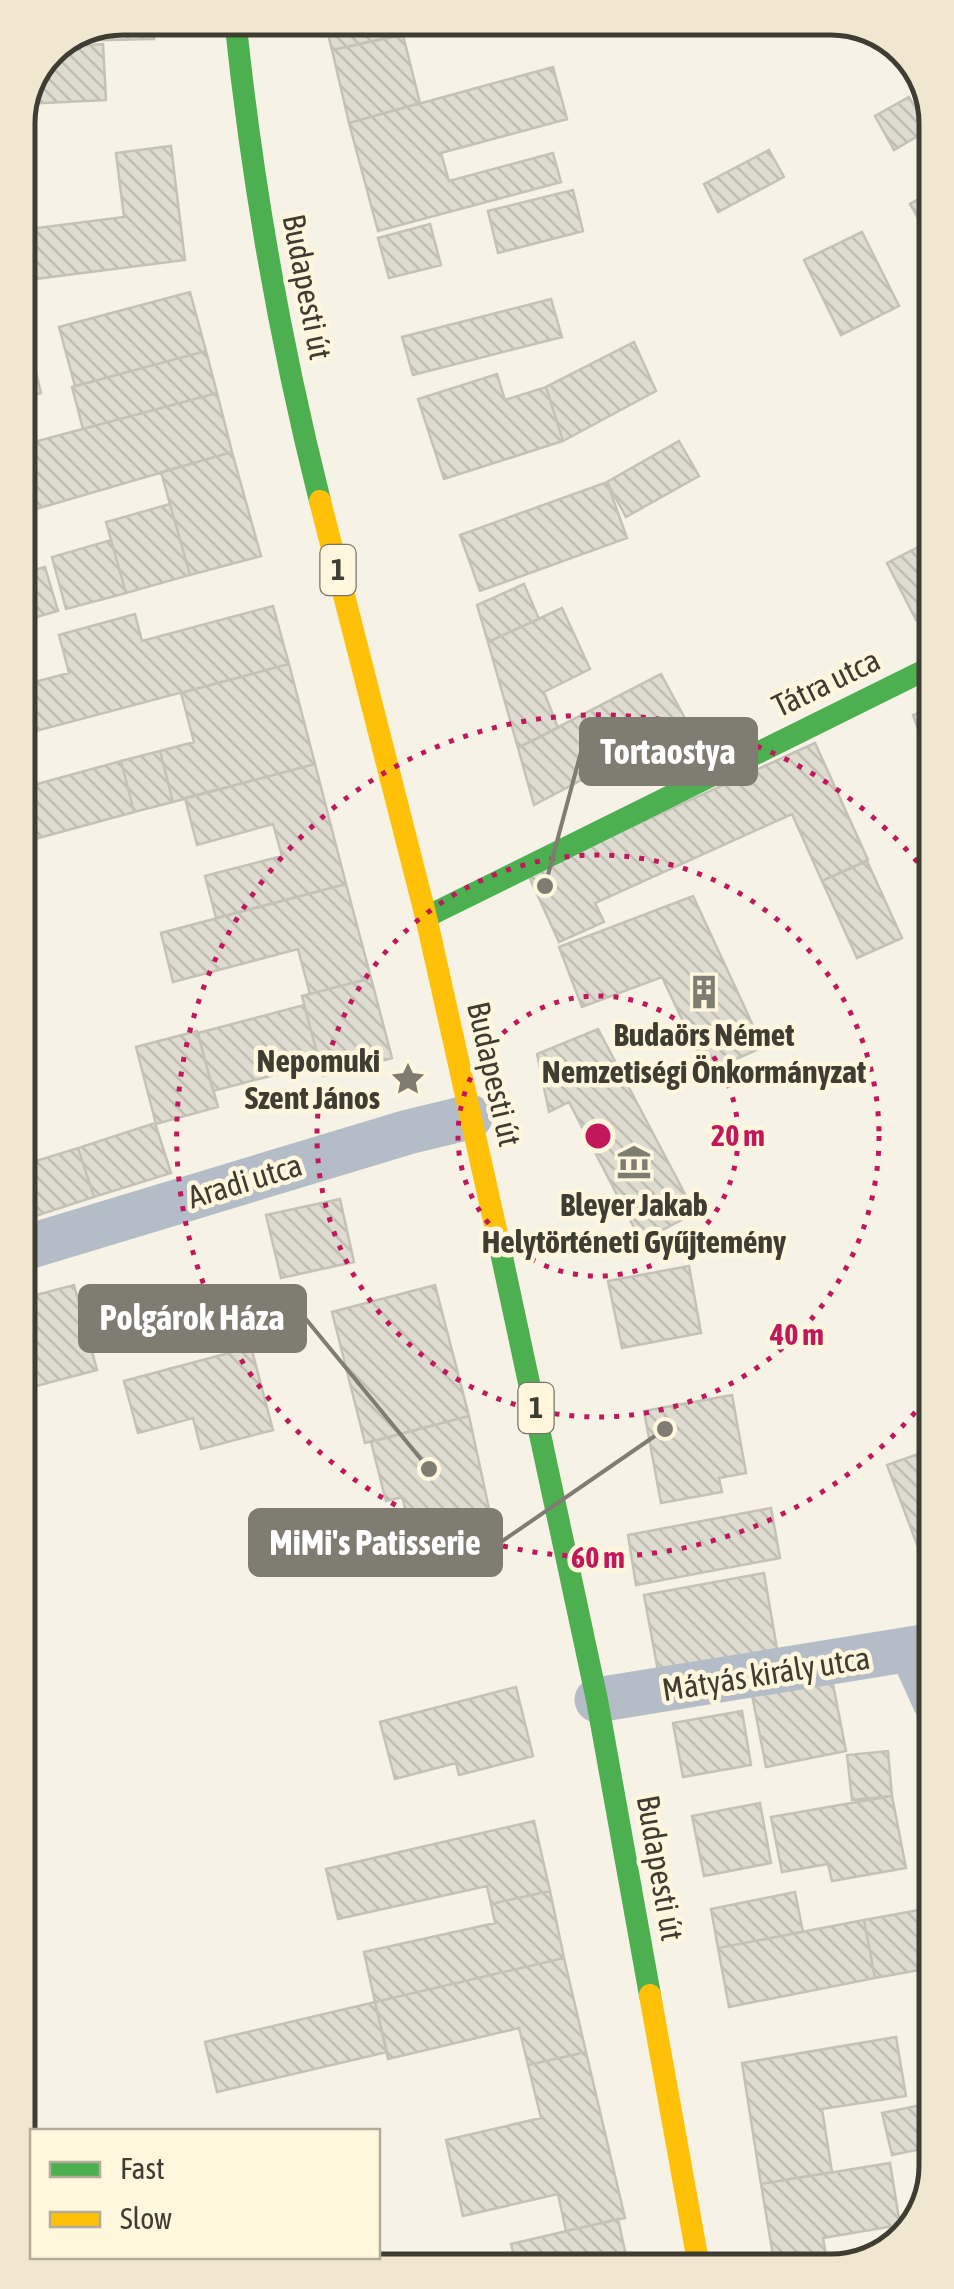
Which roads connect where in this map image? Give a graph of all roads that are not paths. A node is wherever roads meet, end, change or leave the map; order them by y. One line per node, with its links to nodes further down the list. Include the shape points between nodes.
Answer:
1 (236, 35): 3 (main road, Budapesti út / 1, via 268,269)
2 (919, 672): 3 (main road, Tátra utca)
3 (426, 917): 4 (main road, Budapesti út / 1)
4 (470, 1118): 5 (street, Aradi utca); 7 (main road, Budapesti út / 1)
5 (35, 1244)
6 (919, 1649): 7 (street, Mátyás király utca)
7 (597, 1700): 8 (main road, Budapesti út / 1)
8 (697, 2254)

